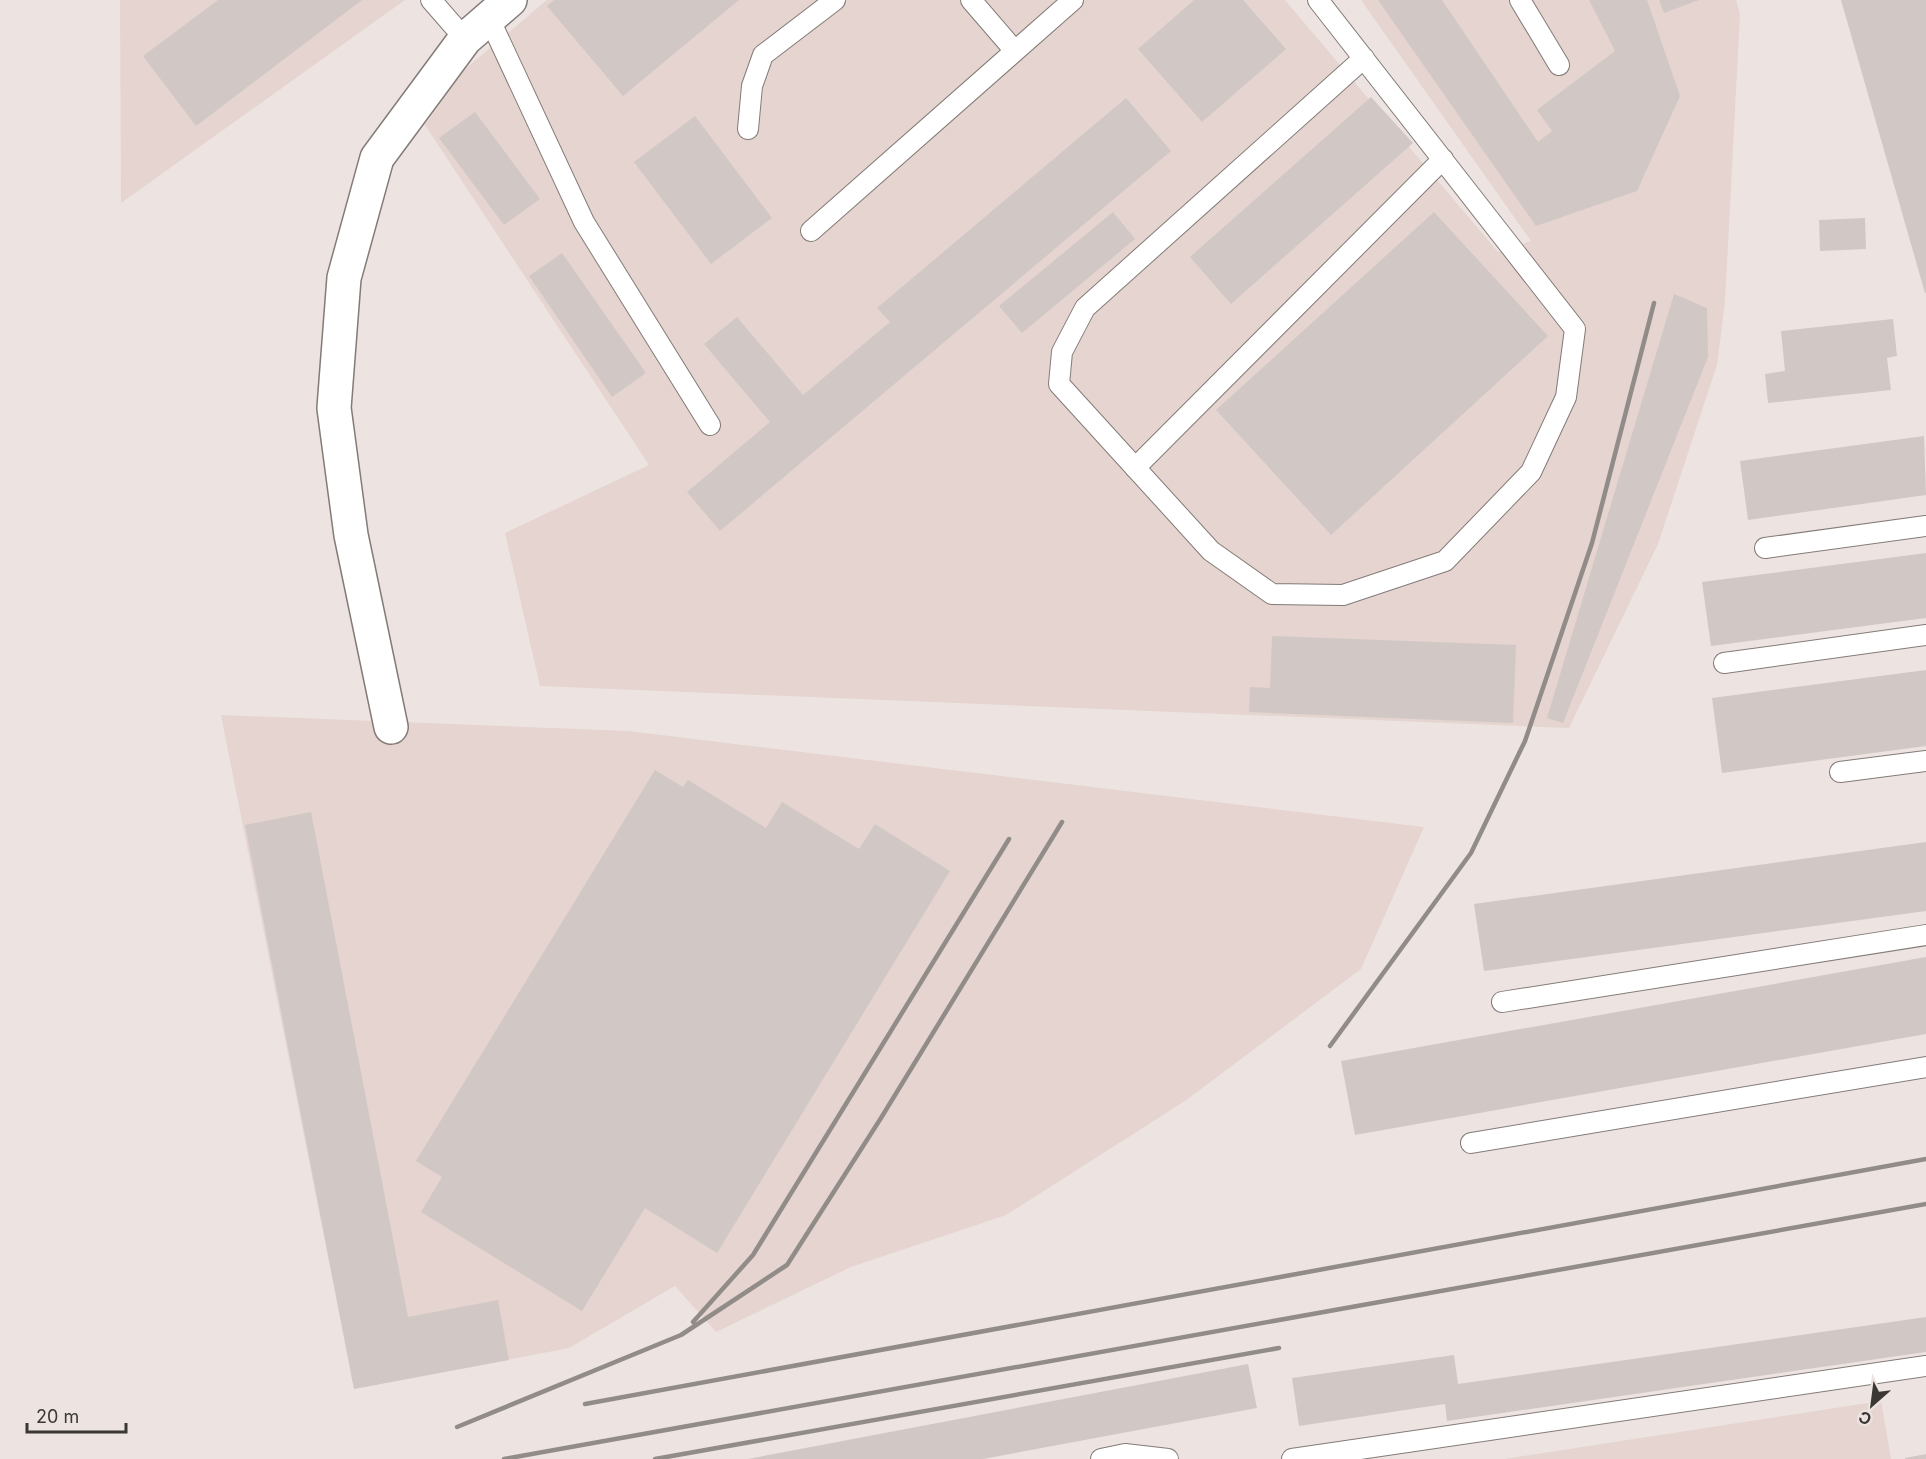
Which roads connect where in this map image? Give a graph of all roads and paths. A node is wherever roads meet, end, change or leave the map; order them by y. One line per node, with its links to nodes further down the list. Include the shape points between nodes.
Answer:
1 (431, 0): 8 (lane)
2 (835, 0): 12 (lane, via 764,55 752,86)
3 (971, 0): 9 (lane)
4 (1073, 0): 9 (lane)
5 (1318, 0): 10 (lane)
6 (1520, 0): 11 (lane)
7 (500, 9): 8 (street); 15 (lane, via 584,222)
8 (465, 39): 21 (street, via 377,158 344,279 334,408 351,535)
9 (1015, 51): 14 (lane)
10 (1364, 58): 13 (lane); 16 (lane, via 1085,308 1062,352 1059,384)
11 (1559, 65)
12 (748, 129)
13 (1443, 159): 16 (lane); 16 (lane, via 1575,329 1566,397 1531,471 1445,561 1343,595 1272,594 1211,551)
14 (811, 231)
15 (710, 425)
16 (1135, 468)
17 (1926, 526): 18 (lane)
18 (1765, 548)
19 (1926, 635): 20 (lane)
20 (1724, 663)
21 (391, 727)
22 (1926, 761): 23 (lane)
23 (1840, 772)
24 (1926, 935): 25 (lane)
25 (1502, 1002)
26 (1926, 1067): 27 (lane)
27 (1471, 1143)
28 (1926, 1366): 31 (lane)
29 (1101, 1459): 30 (lane, via 1125,1454)
30 (1168, 1459)
31 (1292, 1459)

